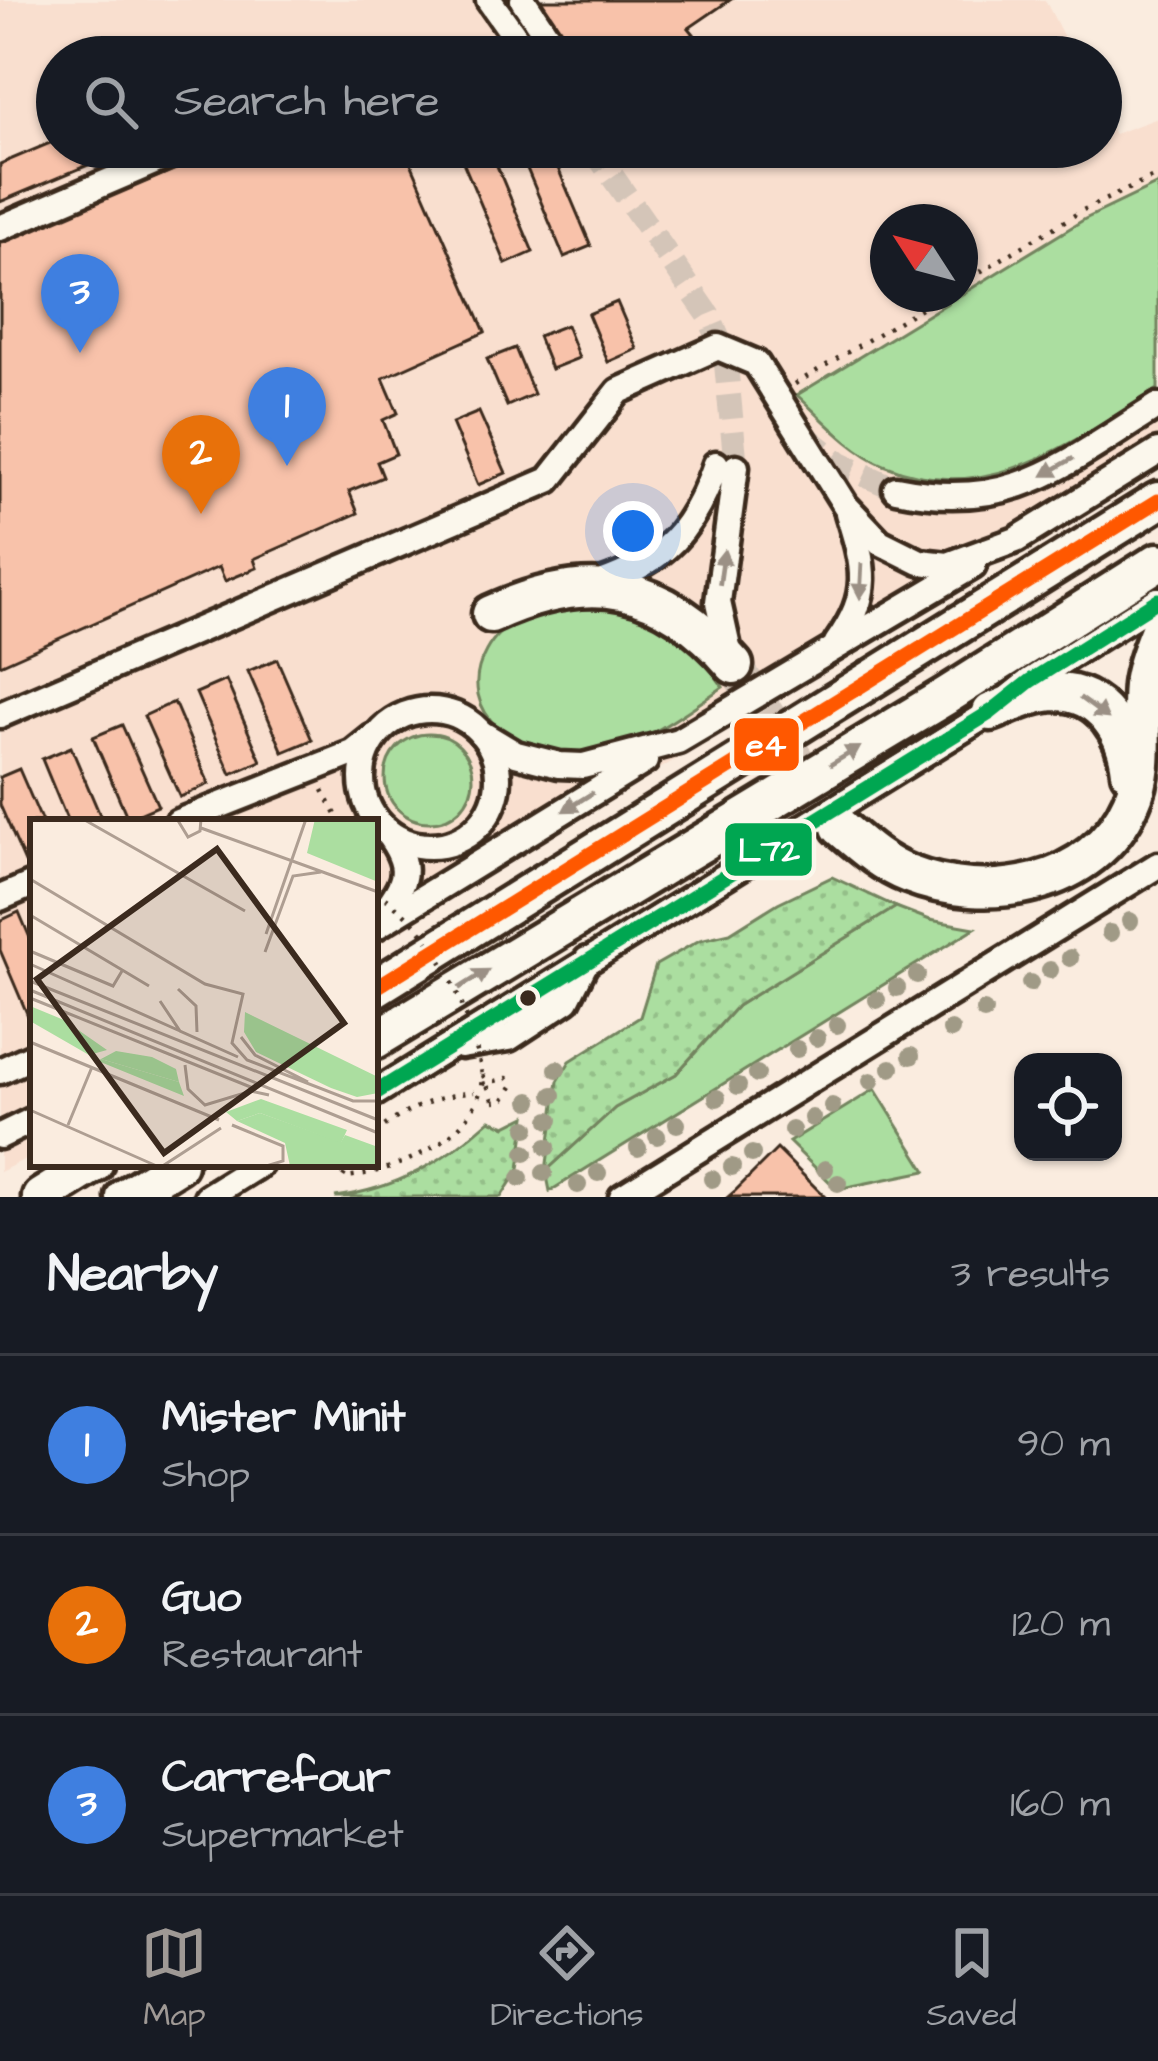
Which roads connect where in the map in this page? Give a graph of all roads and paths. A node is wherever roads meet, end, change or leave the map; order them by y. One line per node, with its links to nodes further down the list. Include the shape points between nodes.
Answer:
1 (488, 0): 3 (street)
2 (523, 0): 4 (street)
3 (514, 36)
4 (547, 36)
5 (140, 168): 7 (street)
6 (1158, 175): 8 (path)
7 (0, 228)
8 (978, 273)
9 (914, 312): 10 (path)
10 (795, 384)
11 (1158, 406): 13 (street, one-way to 13, via 1021,487 970,498)
12 (1158, 452): 17 (street)
13 (896, 489)
14 (1158, 501): 46 (highway)
15 (845, 505): 17 (street, via 893,551 934,565); 24 (street, one-way to 24, via 863,589); 27 (street, via 756,363 718,346 640,379 609,402 549,480)
16 (677, 538): 19 (street, via 644,565); 21 (street, via 658,586); 25 (street, one-way to 16, via 718,602 726,465)
17 (1016, 540): 24 (street)
18 (1158, 562): 47 (highway, one-way to 18)
19 (591, 586): 21 (highway); 22 (highway, via 527,597)
20 (1158, 600): 26 (street)
21 (663, 607): 25 (highway)
22 (491, 614)
23 (1158, 632): 32 (highway, via 1142,683 1144,761)
24 (831, 652): 30 (street)
25 (734, 665)
26 (991, 712): 32 (highway, one-way to 32, via 1057,692 1083,698 1126,741); 52 (street)
27 (0, 715)
28 (379, 732): 29 (street, via 430,709); 33 (street, via 353,753); 36 (street, via 362,772)
29 (481, 733): 30 (street, via 516,754 583,766); 39 (street, via 498,774 486,817 450,843 406,842)
30 (678, 741): 45 (street, one-way to 45)
31 (323, 790): 35 (path)
32 (1131, 806): 38 (highway, via 1077,865 1036,884 998,889 907,874)
33 (234, 811): 34 (street)
34 (193, 819)
35 (338, 819)
36 (375, 819)
37 (378, 822): 39 (street)
38 (840, 826)
39 (386, 831): 44 (street, via 405,874)
40 (1158, 866): 64 (street)
41 (30, 885): 43 (street)
42 (378, 895): 50 (path, bridge, via 444,966)
43 (0, 898)
44 (378, 922)
45 (378, 924)
46 (378, 986)
47 (378, 1038)
48 (30, 1057): 49 (street)
49 (0, 1071)
50 (483, 1075): 51 (path, bridge, via 494,1102 513,1085 507,1078); 60 (path, via 462,1122 434,1147 368,1176 343,1177)
51 (486, 1084)
52 (378, 1091)
53 (474, 1092): 55 (path, via 445,1095)
54 (30, 1121): 56 (street)
55 (378, 1131)
56 (0, 1136)
57 (89, 1167): 61 (highway)
58 (173, 1167): 62 (highway)
59 (255, 1167): 63 (street)
60 (349, 1167)
61 (41, 1197)
62 (125, 1197)
63 (207, 1197)
64 (622, 1197)

